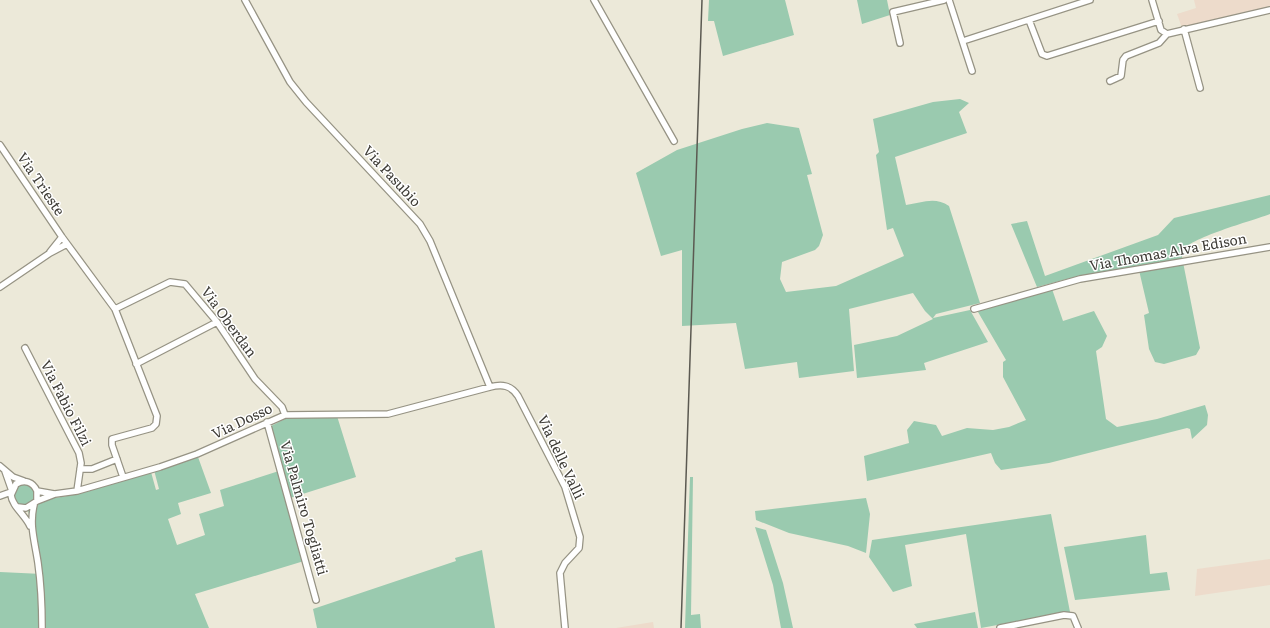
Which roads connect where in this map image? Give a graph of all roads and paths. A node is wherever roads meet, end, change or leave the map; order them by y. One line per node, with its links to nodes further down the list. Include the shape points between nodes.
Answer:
1 (245, 0): 29 (street, Via Pasubio, via 290,82 420,224 430,242)
2 (594, 0): 17 (street)
3 (944, 0): 13 (street, via 893,12)
4 (949, 0): 12 (street)
5 (1090, 0): 8 (street)
6 (1152, 0): 9 (street)
7 (1270, 10): 10 (street)
8 (1029, 20): 9 (street, via 1042,54 1047,56); 12 (street)
9 (1159, 21): 11 (street, via 1161,30)
10 (1184, 30): 11 (street); 16 (street)
11 (1166, 34): 15 (street, via 1159,44 1126,56 1121,76)
12 (962, 41): 14 (street)
13 (900, 43)
14 (972, 71)
15 (1110, 81)
16 (1200, 88)
17 (674, 141)
18 (1, 148): 19 (street, Via Trieste)
19 (62, 237): 20 (street, Via Trieste); 22 (street)
20 (67, 244): 22 (street); 24 (street, Via Trieste)
21 (1270, 247): 25 (street, Via Thomas Alva Edison, via 1070,281)
22 (50, 253): 23 (street)
23 (0, 287)
24 (115, 309): 26 (street, Via Oberdan, via 170,282 180,282 189,288); 28 (street, Via Trieste)
25 (974, 309)
26 (217, 322): 28 (street); 30 (street, Via Oberdan, via 255,379 282,407)
27 (25, 348): 34 (street, Via Fabio Filzi, via 79,453)
28 (136, 364): 32 (street, Via Trieste, via 157,420 152,428 112,439)
29 (490, 387): 30 (street, Via Dosso, via 388,414); 49 (street, Via delle Valli, via 506,385 515,391 570,498 580,544 560,573)
30 (285, 415): 31 (street, Via Dosso)
31 (267, 422): 36 (street, Via Dosso, via 197,454); 47 (street, Via Palmiro Togliatti)
32 (117, 459): 34 (street, Via Fabio Filzi, via 92,468); 36 (street)
33 (0, 466): 35 (street)
34 (80, 469): 40 (street, Via Fabio Filzi)
35 (4, 471): 37 (street); 38 (street)
36 (122, 477): 40 (street, Via Dosso)
37 (24, 481): 38 (street, via 16,484); 39 (street, via 31,483)
38 (12, 491): 42 (street); 43 (street)
39 (37, 491): 41 (street, Via Dosso); 44 (street)
40 (77, 491): 41 (street, Via Dosso)
41 (55, 494): 44 (street, Via Dosso)
42 (0, 496): 43 (street)
43 (12, 499): 45 (street)
44 (35, 503): 45 (street, via 26,508); 46 (street)
45 (18, 507): 46 (street)
46 (31, 529): 48 (street, via 40,577)
47 (316, 600)
48 (42, 628)
49 (565, 628)
50 (1000, 628): 51 (street, via 1064,615 1073,616)
51 (1078, 628)

